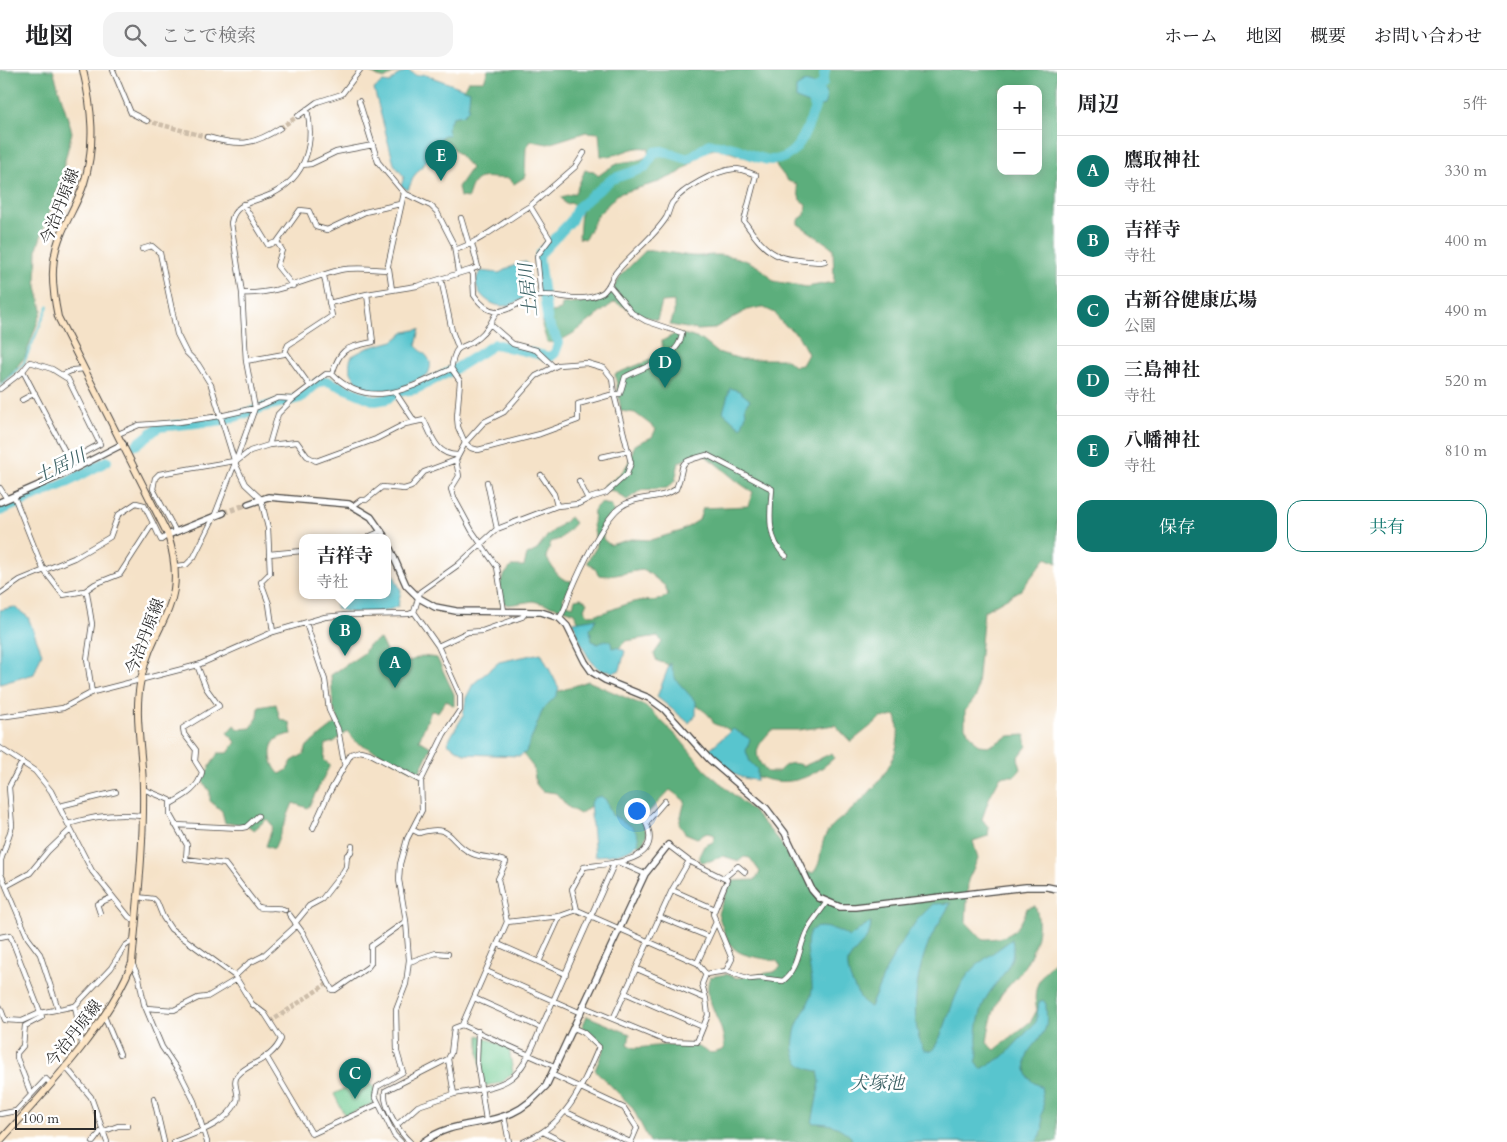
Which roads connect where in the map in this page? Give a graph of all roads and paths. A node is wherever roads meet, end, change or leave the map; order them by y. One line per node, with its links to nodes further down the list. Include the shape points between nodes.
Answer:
1 (83, 70): 42 (main road, 今治丹原線, via 91,115 91,151 84,183 56,247 52,288 58,318)
2 (113, 70): 7 (street, via 131,113)
3 (361, 70): 5 (street, via 342,94)
4 (360, 101): 10 (street)
5 (307, 109): 6 (street); 12 (street, via 311,136)
6 (298, 116)
7 (147, 121)
8 (280, 128): 9 (street, via 262,139 244,144)
9 (207, 137)
10 (373, 145): 12 (street, via 336,152 312,164); 13 (street, via 384,171)
11 (584, 153): 16 (street, via 575,167)
12 (302, 165): 14 (street, via 281,188)
13 (404, 193): 15 (street); 21 (street, via 437,212)
14 (243, 204): 18 (street, via 266,244); 31 (street, via 232,216 231,224)
15 (400, 204): 18 (street, via 365,212 322,231 316,228 309,210 300,210); 23 (street)
16 (530, 206): 19 (street); 33 (street, via 550,239 537,256)
17 (462, 218): 19 (street)
18 (277, 242): 29 (street, via 282,250 276,266)
19 (471, 244): 21 (street); 24 (street, via 478,267)
20 (142, 249): 54 (street, via 152,246 160,253 177,334 211,385)
21 (455, 250): 25 (street)
22 (825, 261): 28 (street, via 778,258 759,241 744,221 756,175 736,168 687,187 671,204 666,217 615,272)
23 (389, 269): 26 (street, via 355,268); 30 (street)
24 (470, 270): 25 (street); 35 (street, via 474,295)
25 (458, 272): 27 (street)
26 (324, 276): 29 (street); 34 (street)
27 (442, 279): 30 (street); 37 (street)
28 (609, 285): 33 (street, via 602,293 587,297); 50 (street, via 632,313 682,333 682,340 665,359 625,377 620,394)
29 (293, 286): 31 (street, via 260,294)
30 (392, 290): 32 (street)
31 (242, 293): 39 (street)
32 (367, 294): 34 (street); 44 (street, via 373,342 345,349)
33 (541, 296): 35 (street, via 509,310)
34 (329, 303): 38 (street, via 332,316 288,345)
35 (497, 311): 36 (street)
36 (490, 324): 37 (street, via 476,340); 40 (street, via 513,344 536,350)
37 (458, 347): 41 (street)
38 (285, 352): 39 (street); 46 (street)
39 (246, 361): 53 (street)
40 (554, 367): 50 (street, via 574,362 604,368 612,378); 57 (street, via 536,376 504,412 484,422)
41 (451, 368): 48 (street, via 414,387); 57 (street, via 460,381 457,417)
42 (84, 369): 45 (street); 56 (main road, 今治丹原線)
43 (23, 371): 45 (street, via 30,362); 47 (street); 49 (street)
44 (332, 374): 46 (street, via 326,374); 48 (street, via 349,386 373,394)
45 (62, 375): 63 (street, via 68,379 100,444)
46 (310, 386): 51 (street)
47 (0, 389)
48 (396, 392): 55 (street)
49 (35, 393): 52 (street); 63 (street)
50 (614, 394): 57 (street, via 578,404 578,420 540,434 478,450); 60 (street)
51 (293, 399): 53 (street, via 278,398); 59 (street, via 278,414)
52 (22, 400)
53 (255, 408): 54 (street); 64 (street)
54 (220, 416): 56 (street, via 139,425); 64 (street)
55 (415, 422): 59 (street, via 316,461 307,456 297,442); 62 (street, via 424,420 435,444)
56 (118, 434): 58 (main road, 今治丹原線)
57 (466, 443): 62 (street)
58 (123, 444): 65 (street); 84 (main road, 今治丹原線)
59 (269, 445): 64 (street, via 250,451)
60 (629, 450): 61 (street); 72 (street, via 631,462 627,474 606,493)
61 (601, 457)
62 (456, 458): 76 (street, via 424,472 411,487 382,487); 85 (street, via 459,476 451,489)
63 (70, 460): 65 (street, via 61,465)
64 (235, 462): 71 (street, via 246,484); 79 (street); 82 (street, via 159,474 155,478 153,489)
65 (64, 474): 70 (street)
66 (541, 475): 77 (street, via 554,494)
67 (579, 481): 72 (street)
68 (487, 482): 81 (street)
69 (0, 488): 73 (street)
70 (15, 498): 73 (street); 91 (street)
71 (261, 498): 75 (street); 76 (street); 88 (street, via 268,528)
72 (588, 499): 77 (street, via 578,504)
73 (7, 500): 74 (street)
74 (0, 502)
75 (248, 504)
76 (353, 506): 83 (street, via 371,517)
77 (557, 506): 81 (street)
78 (223, 513): 79 (street)
79 (214, 517): 82 (street); 90 (street, via 191,562)
80 (153, 523): 84 (street, via 161,540); 91 (street, via 144,505 136,503 118,515 110,537); 92 (street, via 120,574)
81 (497, 530): 85 (street)
82 (176, 532): 84 (street)
83 (383, 534)
84 (168, 535): 90 (main road, 今治丹原線)
85 (482, 544): 94 (street, via 420,592); 95 (street, via 498,567)
86 (299, 551): 88 (street)
87 (391, 552): 94 (street, via 401,578)
88 (269, 554): 100 (street, via 270,573 261,582 269,604)
89 (786, 556): 98 (street, via 779,551 772,536 772,489 707,455 685,460 676,489 670,494 634,499 614,515 580,571)
90 (176, 566): 103 (main road, 今治丹原線, via 170,610)
91 (45, 570): 92 (street, via 63,595); 93 (street, via 20,580)
92 (85, 591): 104 (street, via 92,624 87,659)
93 (0, 594)
94 (419, 598): 95 (street, via 444,610); 97 (street)
95 (504, 611): 96 (street)
96 (527, 611): 98 (street); 101 (street, via 522,617 482,631 468,632)
97 (414, 612): 99 (street, via 346,615); 101 (street)
98 (559, 618): 134 (street, via 567,626 592,672 649,698 664,709 710,760 762,804 785,833 812,890)
99 (306, 623): 100 (street); 108 (street, via 325,680 329,710 338,729)
100 (273, 632): 102 (street)
101 (438, 646): 109 (street, via 460,695 460,710)
102 (197, 665): 103 (street); 113 (street, via 206,688 219,706 183,728 196,750 195,762 202,772 200,781 190,793)
103 (141, 679): 104 (street); 110 (main road, 今治丹原線, via 138,711)
104 (92, 693): 105 (street, via 63,708)
105 (0, 717)
106 (0, 748): 107 (street)
107 (22, 762): 114 (street, via 36,771); 129 (street, via 9,787 12,826 1,860 1,874)
108 (344, 763): 109 (street, via 351,754 369,752); 119 (street)
109 (421, 780): 121 (street, via 422,810)
110 (143, 789): 113 (street, via 170,800); 115 (main road, 今治丹原線)
111 (116, 792): 114 (street)
112 (665, 801): 125 (street, via 646,823 651,835 649,844 641,854)
113 (172, 804): 118 (street, via 170,815)
114 (60, 806): 117 (street)
115 (142, 816): 117 (street, via 107,815); 133 (main road, 今治丹原線)
116 (258, 816): 118 (street, via 241,828)
117 (68, 824): 120 (street)
118 (175, 825): 145 (street, via 187,845 186,859 225,864 258,907 265,910 279,908 287,912)
119 (313, 828)
120 (71, 829): 129 (street, via 30,873); 132 (street, via 92,871)
121 (413, 830): 141 (street, via 400,864 399,880); 143 (street, via 420,833 435,828 447,833 472,854 506,862 498,879)
122 (668, 845): 124 (street); 127 (street)
123 (352, 846): 145 (street, via 343,872 322,899 309,906)
124 (689, 861): 128 (street); 131 (street)
125 (617, 863): 127 (street); 136 (street, via 584,867 572,889); 139 (street)
126 (745, 872): 128 (street, via 738,866)
127 (645, 874): 146 (street)
128 (724, 878): 135 (street, via 727,880)
129 (6, 886): 170 (street, via 28,938 40,954)
130 (1057, 889): 134 (street, via 1018,888 855,908 840,908)
131 (672, 890): 135 (street); 140 (street)
132 (113, 897): 137 (street, via 97,904); 142 (street)
133 (137, 897): 142 (main road, 今治丹原線); 162 (street, via 154,899 171,930)
134 (826, 903): 158 (street, via 808,929 801,952 783,981 750,979)
135 (715, 909): 144 (street)
136 (577, 910): 138 (street); 139 (street)
137 (100, 913)
138 (560, 916): 143 (street); 154 (street)
139 (592, 916): 146 (street); 160 (street)
140 (660, 917): 148 (street); 150 (street)
141 (406, 920): 145 (street, via 371,946 368,967 335,990 332,990); 153 (street)
142 (136, 921): 149 (main road, 今治丹原線)
143 (507, 922): 151 (street)
144 (716, 922): 148 (street); 158 (street, via 732,959)
145 (296, 924): 162 (street)
146 (620, 929): 150 (street); 171 (street)
147 (0, 937): 172 (street, via 10,935)
148 (709, 937): 156 (street)
149 (134, 940): 155 (main road, 今治丹原線); 167 (street, via 125,946 111,968)
150 (648, 942): 156 (street); 157 (street)
151 (498, 944): 154 (street); 159 (street)
152 (448, 954): 153 (street, via 436,953)
153 (409, 962): 195 (street, via 406,984 396,1010 397,1052 403,1072 377,1087 375,1096)
154 (539, 962): 160 (street)
155 (132, 963): 169 (street); 173 (main road, 今治丹原線, via 122,990)
156 (697, 963): 161 (street)
157 (637, 968): 163 (street); 165 (street)
158 (726, 971): 161 (street)
159 (486, 972): 164 (street); 166 (street)
160 (566, 974): 166 (street)
161 (706, 974): 165 (street, via 702,984)
162 (236, 977): 169 (street, via 207,997 174,1010); 184 (street, via 252,1004 265,1014 281,1039)
163 (625, 993): 174 (street); 177 (street)
164 (474, 998): 176 (street); 178 (street)
165 (706, 999): 177 (street, via 708,1015)
166 (554, 1002): 171 (street); 178 (street)
167 (75, 1006): 170 (street); 181 (street)
168 (0, 1007): 175 (street)
169 (146, 1008): 202 (street, via 162,1046 194,1101)
170 (58, 1009): 172 (street)
171 (582, 1010): 174 (street); 179 (street)
172 (40, 1012): 175 (street, via 22,1021); 192 (street, via 42,1017 25,1026 23,1046 17,1058)
173 (104, 1016): 181 (main road, 今治丹原線); 182 (street)
174 (613, 1019): 177 (street, via 666,1041 696,1042)
175 (3, 1020)
176 (462, 1025): 180 (street); 185 (street, via 454,1028)
177 (703, 1027)
178 (541, 1028): 183 (street)
179 (574, 1028): 187 (street); 190 (street, via 599,1047)
180 (478, 1032): 183 (street); 191 (street, via 477,1062)
181 (82, 1044): 186 (main road, 今治丹原線)
182 (120, 1054)
183 (530, 1055): 187 (street); 191 (street, via 515,1076 497,1087)
184 (266, 1056): 195 (street, via 312,1134); 202 (street, via 238,1075 235,1080 236,1101 217,1123)
185 (448, 1060): 193 (street); 200 (street, via 384,1091 384,1099)
186 (65, 1066): 189 (main road, 今治丹原線); 203 (street, via 91,1097)
187 (556, 1067): 188 (street)
188 (553, 1074): 190 (street); 198 (street, via 530,1101)
189 (51, 1084): 192 (street, via 46,1079); 205 (main road, 今治丹原線)
190 (582, 1088): 196 (street); 217 (street, via 624,1108 637,1128)
191 (483, 1090): 193 (street); 199 (street)
192 (31, 1094): 197 (street, via 16,1111)
193 (454, 1094): 200 (street, via 418,1106)
194 (154, 1099): 208 (street)
195 (378, 1104): 211 (street)
196 (566, 1112): 204 (street); 217 (street)
197 (0, 1114)
198 (504, 1116): 199 (street); 214 (street)
199 (486, 1120): 213 (street, via 450,1127)
200 (398, 1124): 212 (street)
201 (128, 1126): 203 (street)
202 (203, 1130): 209 (street); 210 (street)
203 (102, 1131): 206 (street); 207 (street)
204 (543, 1132): 215 (street); 216 (street)
205 (0, 1141)
206 (93, 1142)
207 (107, 1142)
208 (164, 1142)
209 (174, 1142)
210 (207, 1142)
211 (401, 1142)
212 (410, 1142)
213 (423, 1142)
214 (509, 1142)
215 (523, 1142)
216 (563, 1142)
217 (630, 1142)

